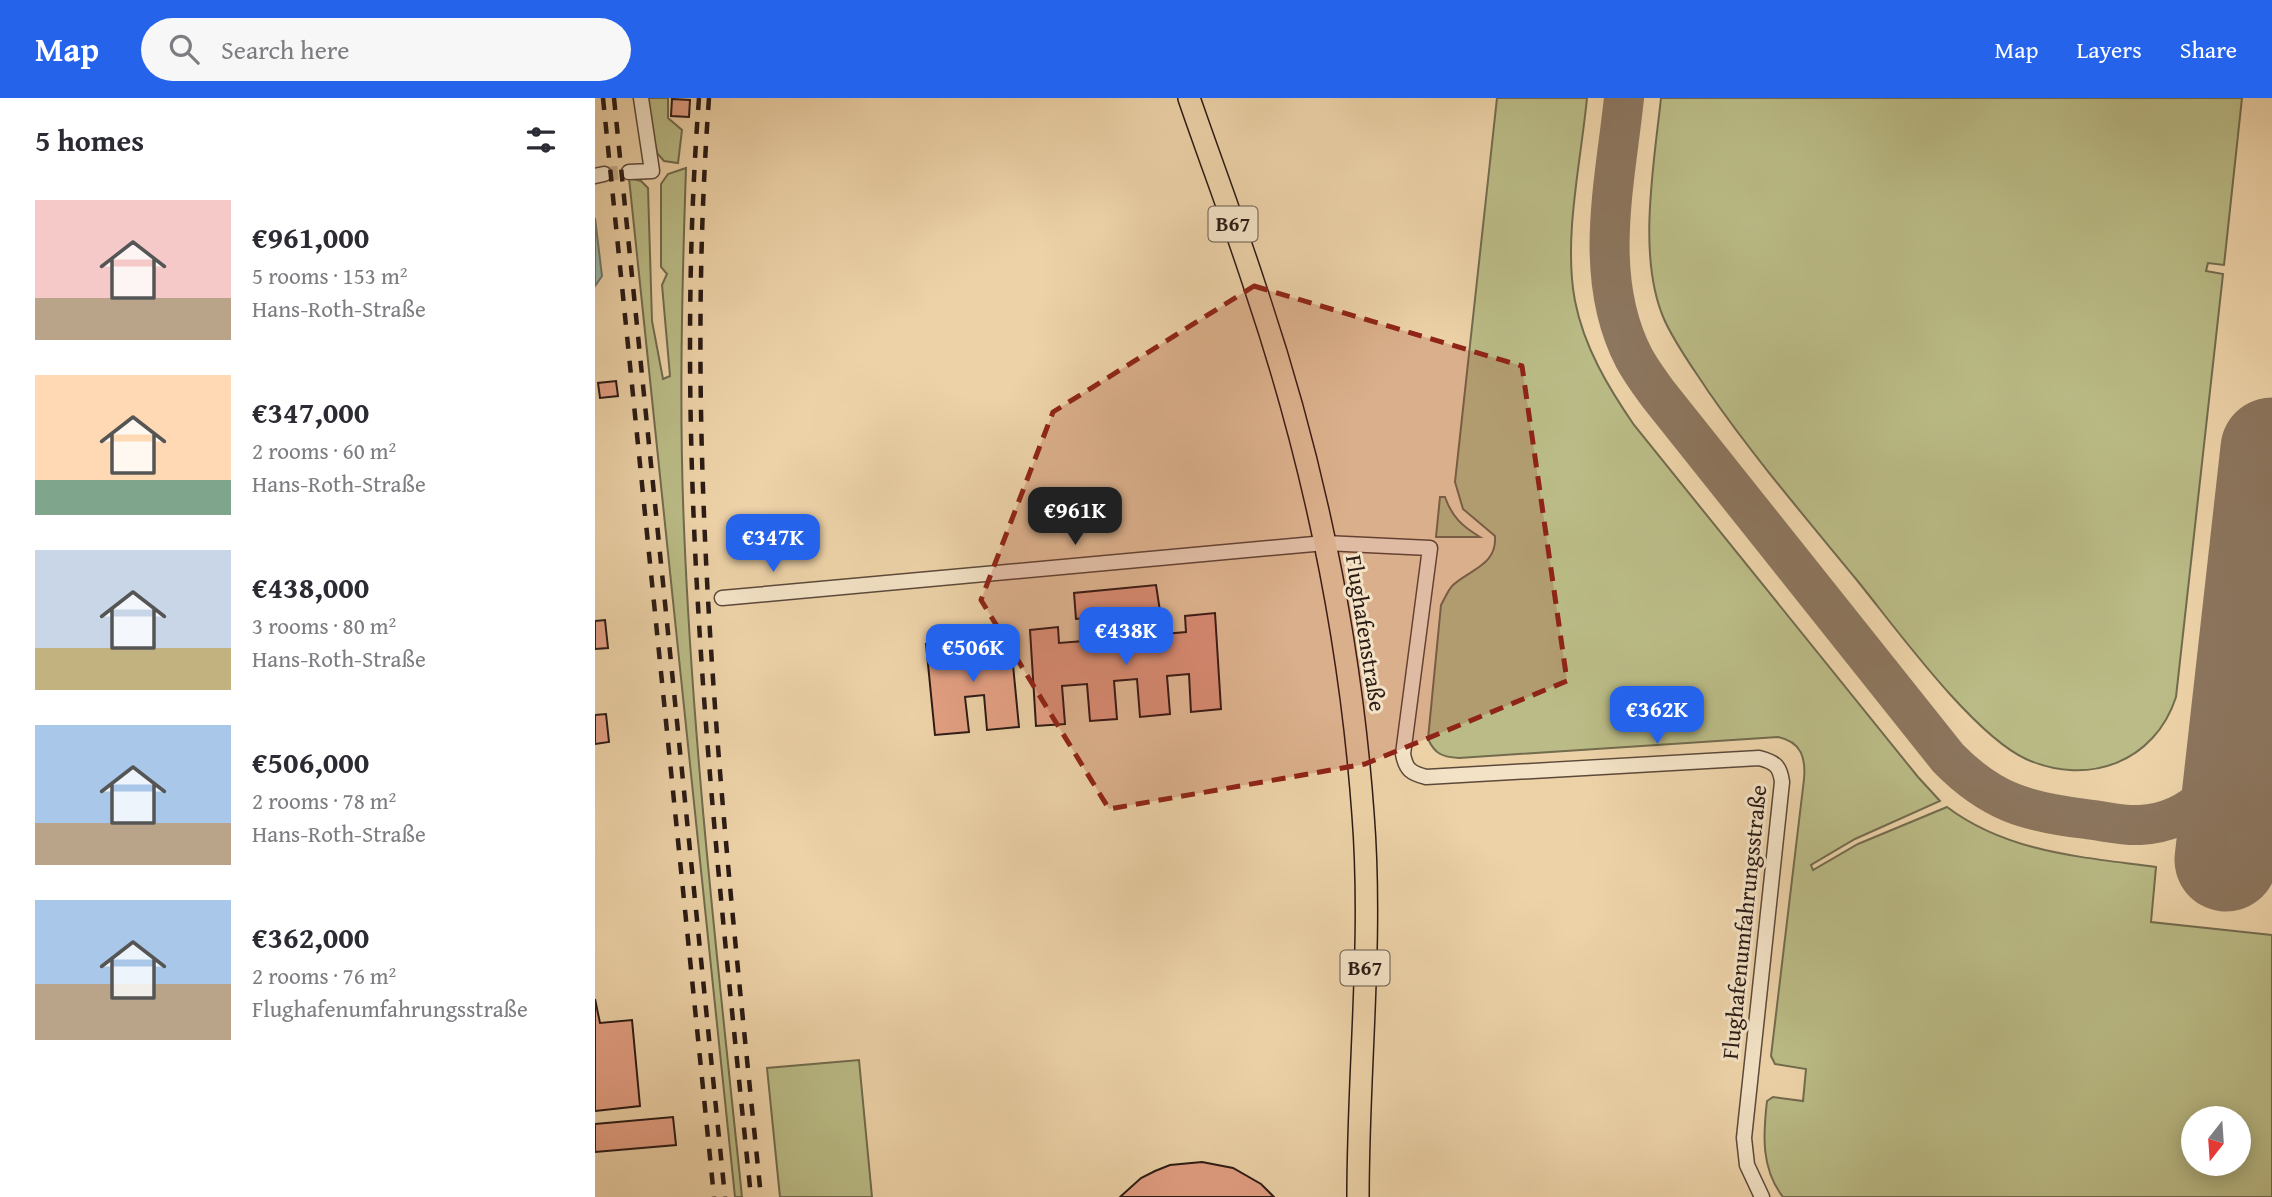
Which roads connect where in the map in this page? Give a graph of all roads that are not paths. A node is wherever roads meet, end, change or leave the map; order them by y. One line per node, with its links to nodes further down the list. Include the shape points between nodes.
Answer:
1 (641, 98): 3 (street, via 652,171)
2 (1189, 98): 4 (main road, Flughafenstraße / B67, via 1275,350)
3 (629, 172)
4 (1325, 542): 5 (street); 6 (main road, Flughafenstraße / B67, via 1352,712 1365,841); 7 (street, Flughafenumfahrungsstraße, via 1430,548 1403,754 1411,773 1426,777 1759,758 1780,768 1744,1138 1747,1165)
5 (722, 598)
6 (1358, 1197)
7 (1762, 1197)

